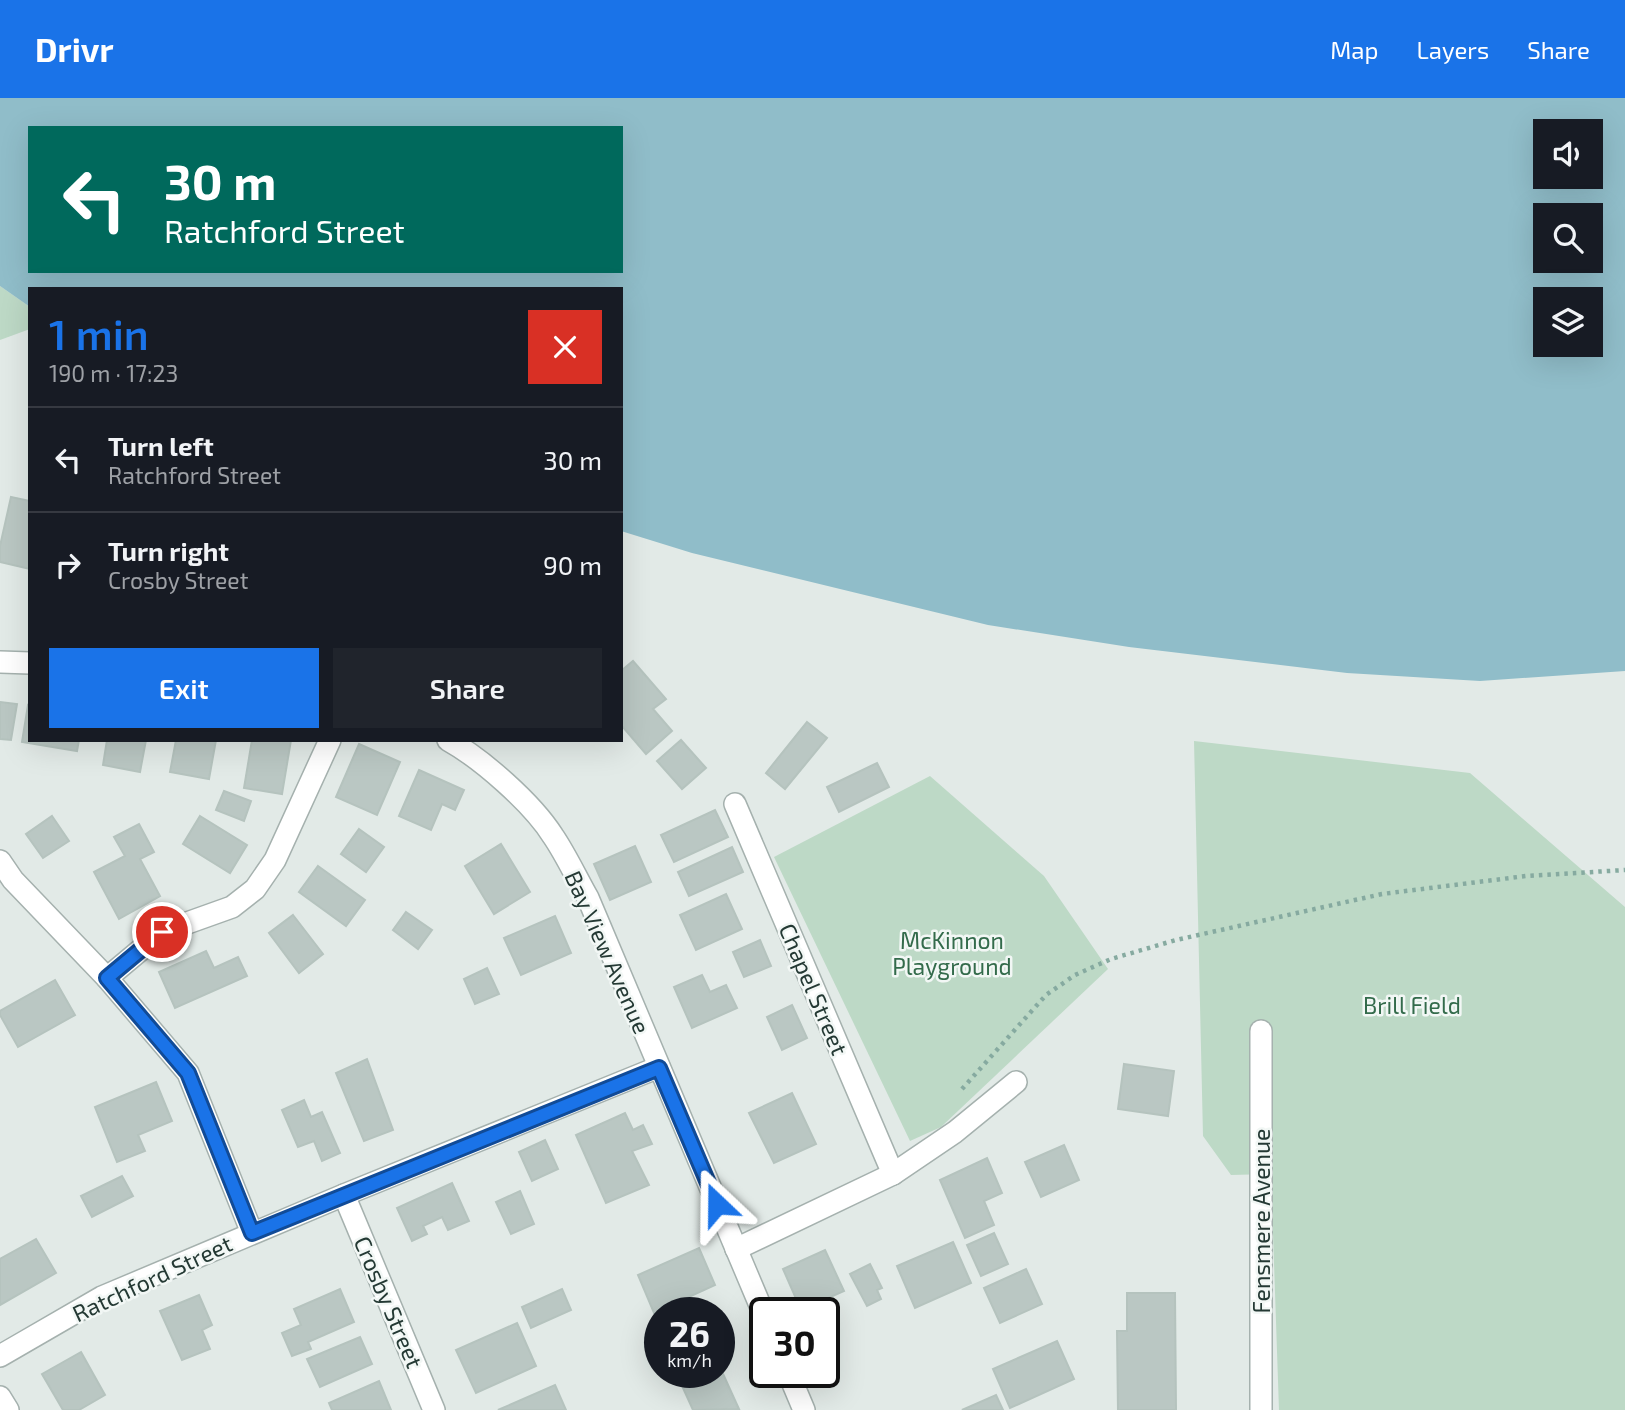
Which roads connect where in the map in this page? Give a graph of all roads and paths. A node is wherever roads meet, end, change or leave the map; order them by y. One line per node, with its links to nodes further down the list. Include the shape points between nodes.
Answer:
1 (0, 662): 2 (street)
2 (28, 663)
3 (329, 742): 8 (street, via 275,860 255,889 232,907 162,932)
4 (452, 742): 10 (street, Bay View Avenue, via 519,796 552,834 588,898)
5 (735, 804): 13 (street, Chapel Street)
6 (0, 861): 8 (street)
7 (1625, 870): 12 (path, via 1526,876 1382,894 1111,959 1046,995)
8 (107, 978): 15 (street, via 188,1073)
9 (1261, 1031): 24 (street, Fensmere Avenue)
10 (659, 1068): 14 (street, Ratchford Street); 16 (street, Bay View Avenue)
11 (1016, 1082): 13 (street, via 955,1132)
12 (960, 1091)
13 (893, 1174): 16 (street)
14 (344, 1195): 15 (street, Ratchford Street); 22 (street, Crosby Street)
15 (252, 1233): 18 (street, Ratchford Street, via 102,1297)
16 (736, 1250): 17 (street, Bay View Avenue)
17 (756, 1297)
18 (0, 1356)
19 (795, 1388): 23 (street)
20 (0, 1397): 21 (street)
21 (8, 1410)
22 (434, 1410)
23 (804, 1410)
24 (1261, 1410)

